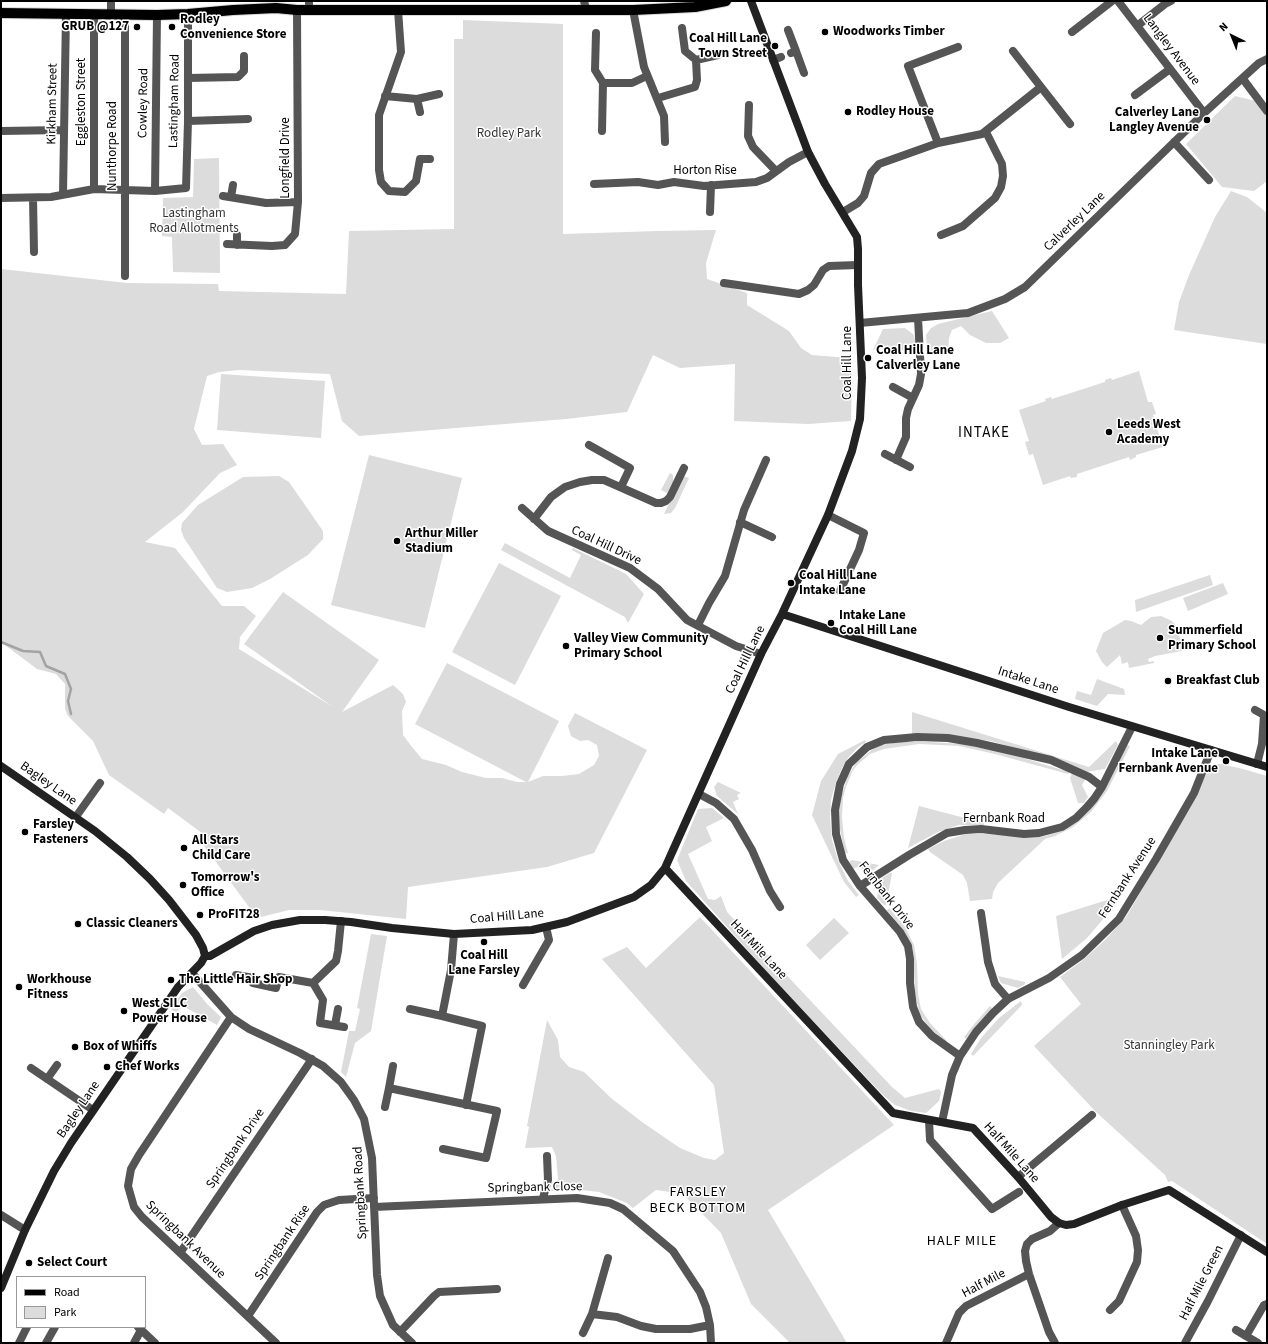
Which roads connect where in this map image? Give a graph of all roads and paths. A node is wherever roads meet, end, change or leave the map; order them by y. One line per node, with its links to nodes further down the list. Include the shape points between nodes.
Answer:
1 (111, 1): 17 (street)
2 (726, 1): 7 (main road)
3 (751, 1): 57 (street, Coal Hill Lane, via 777,58)
4 (1112, 1): 23 (street)
5 (1118, 1): 20 (street, Langley Avenue)
6 (1172, 1): 20 (street)
7 (694, 4): 12 (main road)
8 (309, 5): 10 (main road); 11 (main road)
9 (585, 5): 11 (main road); 12 (main road)
10 (297, 10): 16 (main road, via 276,8); 70 (street, Longfield Drive)
11 (398, 10): 40 (street, via 401,52)
12 (633, 10): 33 (street)
13 (1, 13): 14 (main road)
14 (66, 14): 15 (main road); 50 (street, Kirkham Street)
15 (94, 14): 17 (main road); 64 (street, Eggleston Street)
16 (188, 14): 19 (main road); 34 (street, Lastingham Road)
17 (111, 15): 18 (main road)
18 (125, 15): 19 (main road); 65 (street, Nunthorpe Road)
19 (156, 15): 66 (street, Cowley Road)
20 (1137, 26): 31 (street, Langley Avenue)
21 (682, 28): 30 (street, via 685,51)
22 (788, 30): 32 (street, via 793,52)
23 (1072, 32)
24 (596, 33): 36 (street, via 595,70)
25 (958, 47): 56 (street, via 908,66)
26 (1013, 51): 37 (street)
27 (718, 55): 30 (street)
28 (244, 56): 34 (street, via 244,71 238,77)
29 (1267, 59): 35 (street, Calverley Lane, via 1259,63)
30 (696, 60): 41 (street, via 695,87)
31 (1170, 69): 39 (street); 46 (street, Langley Avenue)
32 (804, 72)
33 (647, 76): 36 (street, via 632,83); 41 (street)
34 (188, 78): 48 (street, Lastingham Road)
35 (1243, 79): 44 (street); 46 (street, Calverley Lane)
36 (603, 83): 52 (street)
37 (1041, 87): 49 (street); 53 (street)
38 (439, 94): 42 (street)
39 (1135, 95)
40 (385, 96): 42 (street); 58 (street, via 379,115 380,182 389,191 405,192 416,181 420,159)
41 (658, 98): 54 (street, via 664,116)
42 (417, 99): 45 (street)
43 (749, 105): 59 (street, via 748,136 753,147)
44 (1267, 111)
45 (420, 112)
46 (1204, 113): 55 (street, Calverley Lane)
47 (248, 119): 48 (street)
48 (188, 121): 66 (street, Lastingham Road, via 186,188)
49 (1070, 124)
50 (64, 130): 51 (street); 67 (street, Kirkham Street)
51 (1, 131)
52 (602, 131)
53 (986, 132): 56 (street); 74 (street, via 1002,164 1001,187 995,198 963,226)
54 (665, 142)
55 (1174, 142): 60 (street); 81 (street, Calverley Lane, via 1024,288 1005,299 968,313)
56 (938, 143): 72 (street, via 875,167 864,196)
57 (808, 152): 59 (street, Horton Rise); 72 (street, Coal Hill Lane)
58 (430, 159)
59 (775, 170): 62 (street, Horton Rise, via 767,178 756,182)
60 (1209, 180)
61 (594, 184): 62 (street, Horton Rise, via 638,182 658,185 674,182)
62 (711, 185): 71 (street)
63 (233, 186): 70 (street, via 227,196 266,203)
64 (94, 189): 65 (street); 67 (street)
65 (125, 190): 66 (street); 79 (street, Nunthorpe Road)
66 (155, 190)
67 (63, 194): 69 (street)
68 (1, 198): 69 (street)
69 (33, 198): 77 (street)
70 (298, 202): 76 (street, Longfield Drive, via 295,234 285,245)
71 (710, 212)
72 (843, 212): 78 (street, Coal Hill Lane, via 857,237)
73 (237, 235): 76 (street)
74 (941, 235)
75 (227, 244): 76 (street, Longfield Drive)
76 (238, 245)
77 (34, 252)
78 (858, 265): 80 (street, via 829,266 823,270 814,285 799,294); 82 (street, Coal Hill Lane)
79 (126, 276)
80 (724, 282)
81 (918, 318): 82 (street, Calverley Lane); 84 (street, via 921,374)
82 (860, 323): 93 (street, Coal Hill Lane, via 860,419 852,451)
83 (893, 387): 84 (street)
84 (913, 398): 88 (street, via 906,418 906,437)
85 (588, 445): 91 (street, via 630,468)
86 (885, 454): 88 (street)
87 (766, 460): 95 (street)
88 (896, 460): 89 (street)
89 (910, 467)
90 (684, 468): 91 (street, via 670,497 661,503)
91 (621, 487): 94 (street, via 604,480 592,480 565,487 551,497)
92 (522, 508): 94 (street, Coal Hill Drive)
93 (828, 515): 97 (street, via 864,533); 98 (street, Coal Hill Lane)
94 (534, 519): 99 (street, Coal Hill Drive, via 548,531 630,568 658,589 687,620)
95 (740, 522): 96 (street); 99 (street, via 725,576)
96 (772, 537)
97 (840, 591)
98 (782, 614): 100 (street, Coal Hill Lane); 102 (street, Intake Lane)
99 (698, 625): 100 (street, Coal Hill Drive, via 736,646)
100 (761, 654): 109 (street, Coal Hill Lane)
101 (1255, 710): 104 (street, via 1264,715 1262,744)
102 (1132, 727): 103 (street, Intake Lane); 108 (street, Fernbank Road)
103 (1211, 750): 104 (street, Intake Lane); 123 (street, Fernbank Avenue, via 1194,793 1119,919 1082,955 1049,978)
104 (1257, 764): 106 (street, Intake Lane)
105 (1, 766): 110 (street, Bagley Lane)
106 (1267, 767)
107 (100, 784): 110 (street)
108 (1102, 786): 112 (street, Fernbank Road, via 1087,807 1062,827 1024,834 981,829 948,833); 112 (street, Fernbank Drive, via 1089,777 1051,760 977,743 948,738 917,737 884,740 868,747 849,764 840,784 835,810 836,834 843,860)
109 (699, 794): 111 (street, Coal Hill Lane); 113 (street, via 716,803 734,819)
110 (75, 818): 118 (street, Bagley Lane, via 122,852 150,879 196,935)
111 (665, 868): 116 (street, Coal Hill Lane, via 651,885 634,897 567,922); 141 (street, Half Mile Lane, via 893,1112)
112 (860, 886): 130 (street, Fernbank Drive, via 900,932 908,946 912,1007 919,1022 932,1036)
113 (780, 907)
114 (981, 913): 123 (street, via 988,962 995,984)
115 (341, 921): 117 (street, Coal Hill Lane); 118 (street, Coal Hill Lane, via 300,920 272,925 254,931 210,956); 121 (street, via 336,961)
116 (546, 927): 117 (street, Coal Hill Lane); 122 (street, via 549,940)
117 (454, 934): 126 (street, via 452,970)
118 (205, 956): 119 (street, Bagley Lane)
119 (192, 973): 127 (street, Springbank Road); 139 (street, Bagley Lane, via 178,987)
120 (236, 975): 121 (street, via 254,978 253,983 276,988 279,977)
121 (313, 983): 128 (street, via 323,1000 320,1023)
122 (523, 985)
123 (1008, 999): 130 (street, Fernbank Avenue, via 976,1032)
124 (338, 1009): 128 (street)
125 (410, 1009): 126 (street)
126 (442, 1016): 137 (street, via 482,1026)
127 (231, 1017): 131 (street, Springbank Road); 156 (street, Springbank Avenue, via 131,1169 128,1186 134,1207)
128 (335, 1025): 129 (street)
129 (344, 1027)
130 (960, 1056): 142 (street, Fernbank Avenue, via 952,1075)
131 (312, 1059): 147 (street, Springbank Road, via 341,1082 364,1119 372,1158); 156 (street, Springbank Drive)
132 (57, 1065): 135 (street)
133 (393, 1066): 136 (street)
134 (31, 1068): 135 (street)
135 (47, 1079): 139 (street)
136 (388, 1088): 137 (street); 138 (street)
137 (466, 1105): 143 (street, via 497,1111 486,1158)
138 (384, 1108)
139 (92, 1110): 153 (street, Bagley Lane, via 54,1172)
140 (1092, 1115): 145 (street)
141 (929, 1120): 142 (street, Half Mile Lane); 146 (street, via 930,1140 992,1209)
142 (942, 1122): 145 (street, Half Mile Lane, via 973,1128)
143 (443, 1149)
144 (547, 1156): 148 (street, via 548,1180)
145 (1018, 1177): 152 (street, Half Mile Lane)
146 (1020, 1192)
147 (374, 1198): 150 (street, Springbank Road); 164 (street, Springbank Rise, via 339,1200 324,1205)
148 (543, 1198): 150 (street, Springbank Close); 165 (street, Springbank Close, via 593,1199 623,1209 673,1251 700,1292)
149 (1122, 1205): 152 (street, via 1074,1224); 154 (street, via 1169,1190); 162 (street, via 1136,1236 1137,1262 1119,1301)
150 (374, 1207): 170 (street, Springbank Road, via 380,1296 393,1324)
151 (1, 1215): 153 (street)
152 (1059, 1223): 158 (street, via 1027,1244 1026,1261)
153 (25, 1230): 159 (street, Bagley Lane)
154 (1241, 1234): 155 (street); 182 (street, Half Mile Green)
155 (1267, 1252)
156 (180, 1253): 164 (street, Springbank Avenue)
157 (608, 1258): 163 (street)
158 (1030, 1274): 173 (street); 181 (street, Half Mile, via 966,1306 959,1313)
159 (1, 1288)
160 (497, 1289): 170 (street, via 439,1292)
161 (1267, 1304): 172 (street)
162 (1110, 1310)
163 (592, 1314): 165 (street, via 617,1317 656,1329 690,1329); 171 (street)
164 (248, 1316): 178 (street, Springbank Avenue)
165 (710, 1325): 180 (street, Springbank Close)
166 (26, 1328): 174 (street)
167 (54, 1328): 175 (street)
168 (140, 1328): 176 (street); 177 (street)
169 (1236, 1330): 172 (street)
170 (400, 1332): 179 (street, Springbank Road)
171 (583, 1333)
172 (1246, 1336): 183 (street)
173 (1052, 1342)
174 (19, 1343)
175 (46, 1343)
176 (134, 1343)
177 (155, 1343)
178 (276, 1343)
179 (412, 1343)
180 (711, 1343)
181 (946, 1343)
182 (1185, 1343)
183 (1258, 1343)

